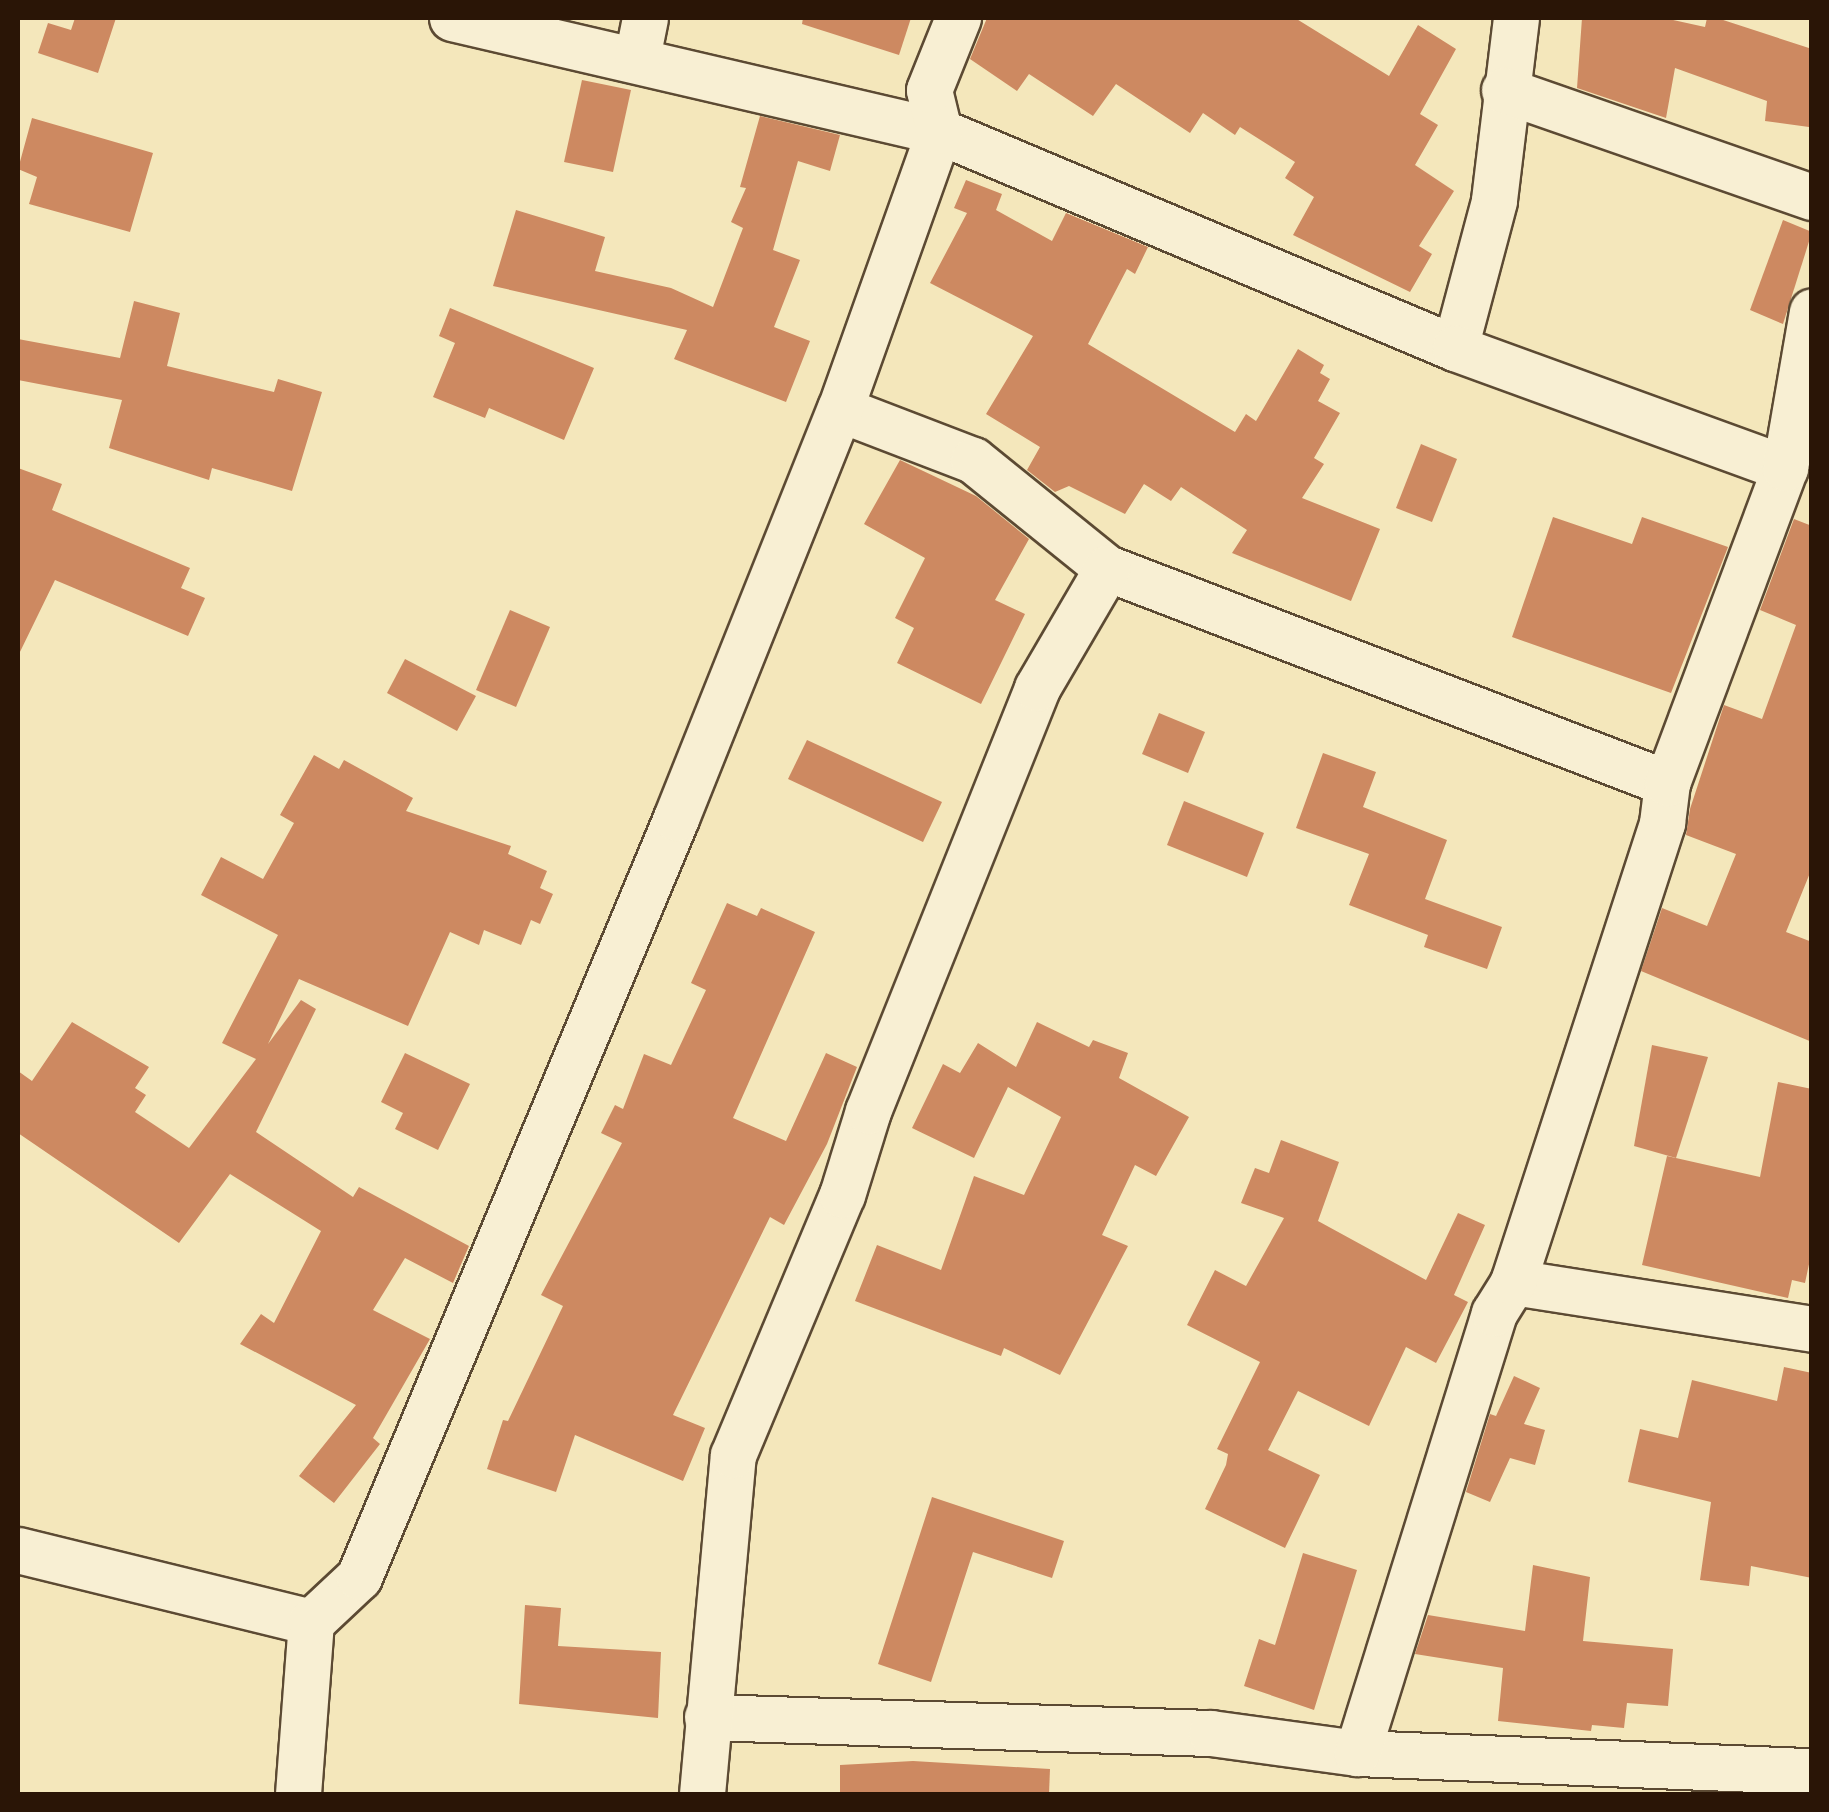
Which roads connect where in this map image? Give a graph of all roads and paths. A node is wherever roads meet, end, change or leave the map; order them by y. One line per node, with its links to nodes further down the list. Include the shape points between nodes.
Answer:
1 (452, 18): 4 (street)
2 (958, 18): 6 (street, via 929,90)
3 (1516, 18): 5 (street)
4 (641, 38): 6 (street)
5 (1504, 90): 7 (street); 9 (street, via 1494,201)
6 (939, 131): 9 (street); 10 (street)
7 (1812, 197)
8 (1812, 311): 11 (street)
9 (1454, 348): 11 (street)
10 (840, 408): 12 (street, via 972,460); 17 (street, via 360,1577)
11 (1785, 468): 13 (street)
12 (1106, 568): 13 (street); 18 (street, via 1037,688 868,1110 842,1195 733,1454)
13 (1666, 783): 14 (street, via 1662,822)
14 (1513, 1282): 15 (street); 19 (street, via 1494,1313)
15 (1812, 1328)
16 (18, 1550): 17 (street)
17 (310, 1622): 21 (street)
18 (707, 1718): 19 (street, via 1211,1732); 22 (street)
19 (1357, 1753): 20 (street)
20 (1812, 1771)
21 (298, 1794)
22 (702, 1794)

